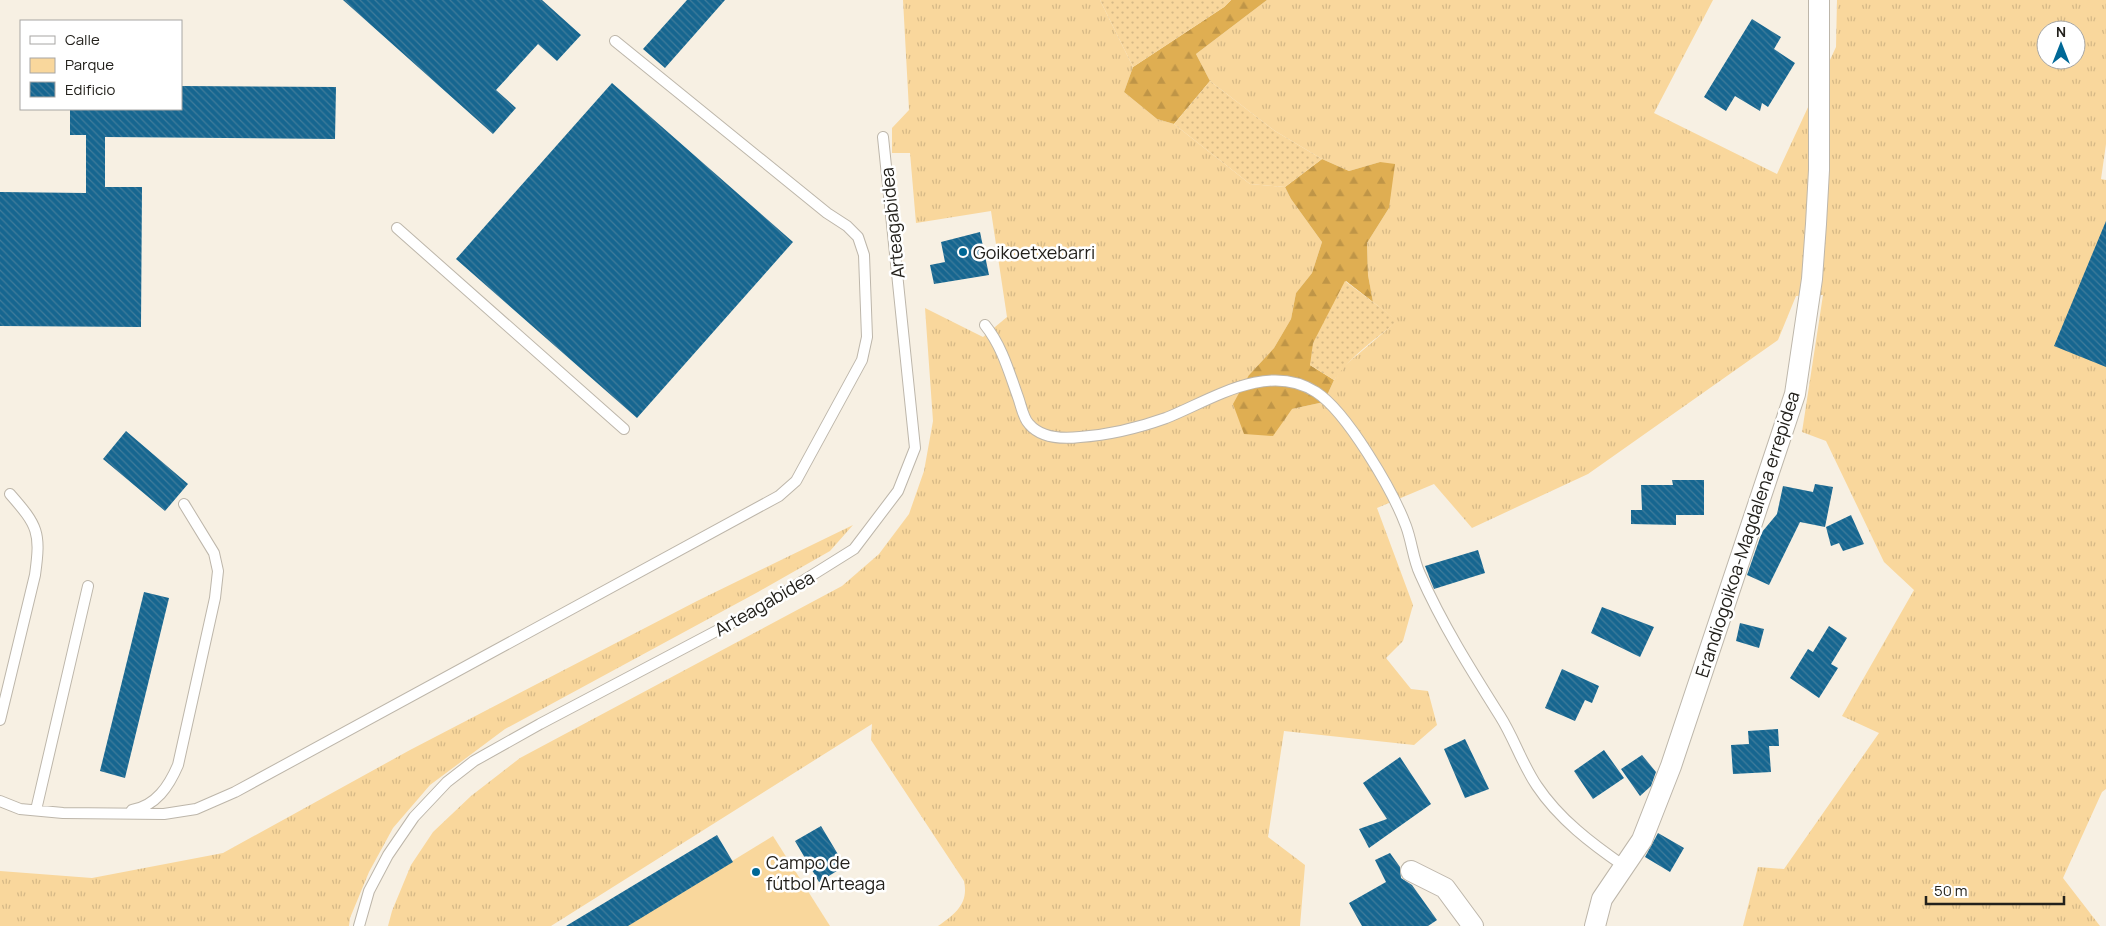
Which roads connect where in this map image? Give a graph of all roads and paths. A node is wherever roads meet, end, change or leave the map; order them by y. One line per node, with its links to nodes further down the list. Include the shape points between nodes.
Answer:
1 (1819, 0): 14 (street, Erandiogoikoa-Magdalena errepidea, via 1819,170 1812,279 1795,394 1671,766 1642,840)
2 (615, 41): 13 (lane, via 858,237 864,255 867,337 862,360 796,481 779,496 235,792 196,809 164,814)
3 (883, 137): 16 (lane, Arteagabidea, via 915,448 898,491 854,549 758,609 474,761 447,782 414,817 388,855 369,890)
4 (397, 228): 6 (lane)
5 (985, 325): 14 (lane, via 1005,360 1028,423 1042,434 1066,438 1133,429 1260,381 1291,382 1315,392 1332,406 1352,430 1392,497 1406,527 1418,572 1449,633 1508,728 1537,786 1591,844)
6 (624, 429)
7 (10, 494): 10 (lane, via 35,527 38,551)
8 (184, 504): 13 (lane, via 214,553 218,572 215,598 172,781 144,808)
9 (88, 586): 12 (lane)
10 (0, 720)
11 (0, 801): 12 (lane, via 20,809)
12 (36, 810): 13 (lane)
13 (117, 813)
14 (1624, 866): 18 (street, Erandiogoikoa-Magdalena errepidea, via 1602,899)
15 (1411, 871): 17 (street, via 1445,888)
16 (359, 926)
17 (1473, 926)
18 (1595, 926)

